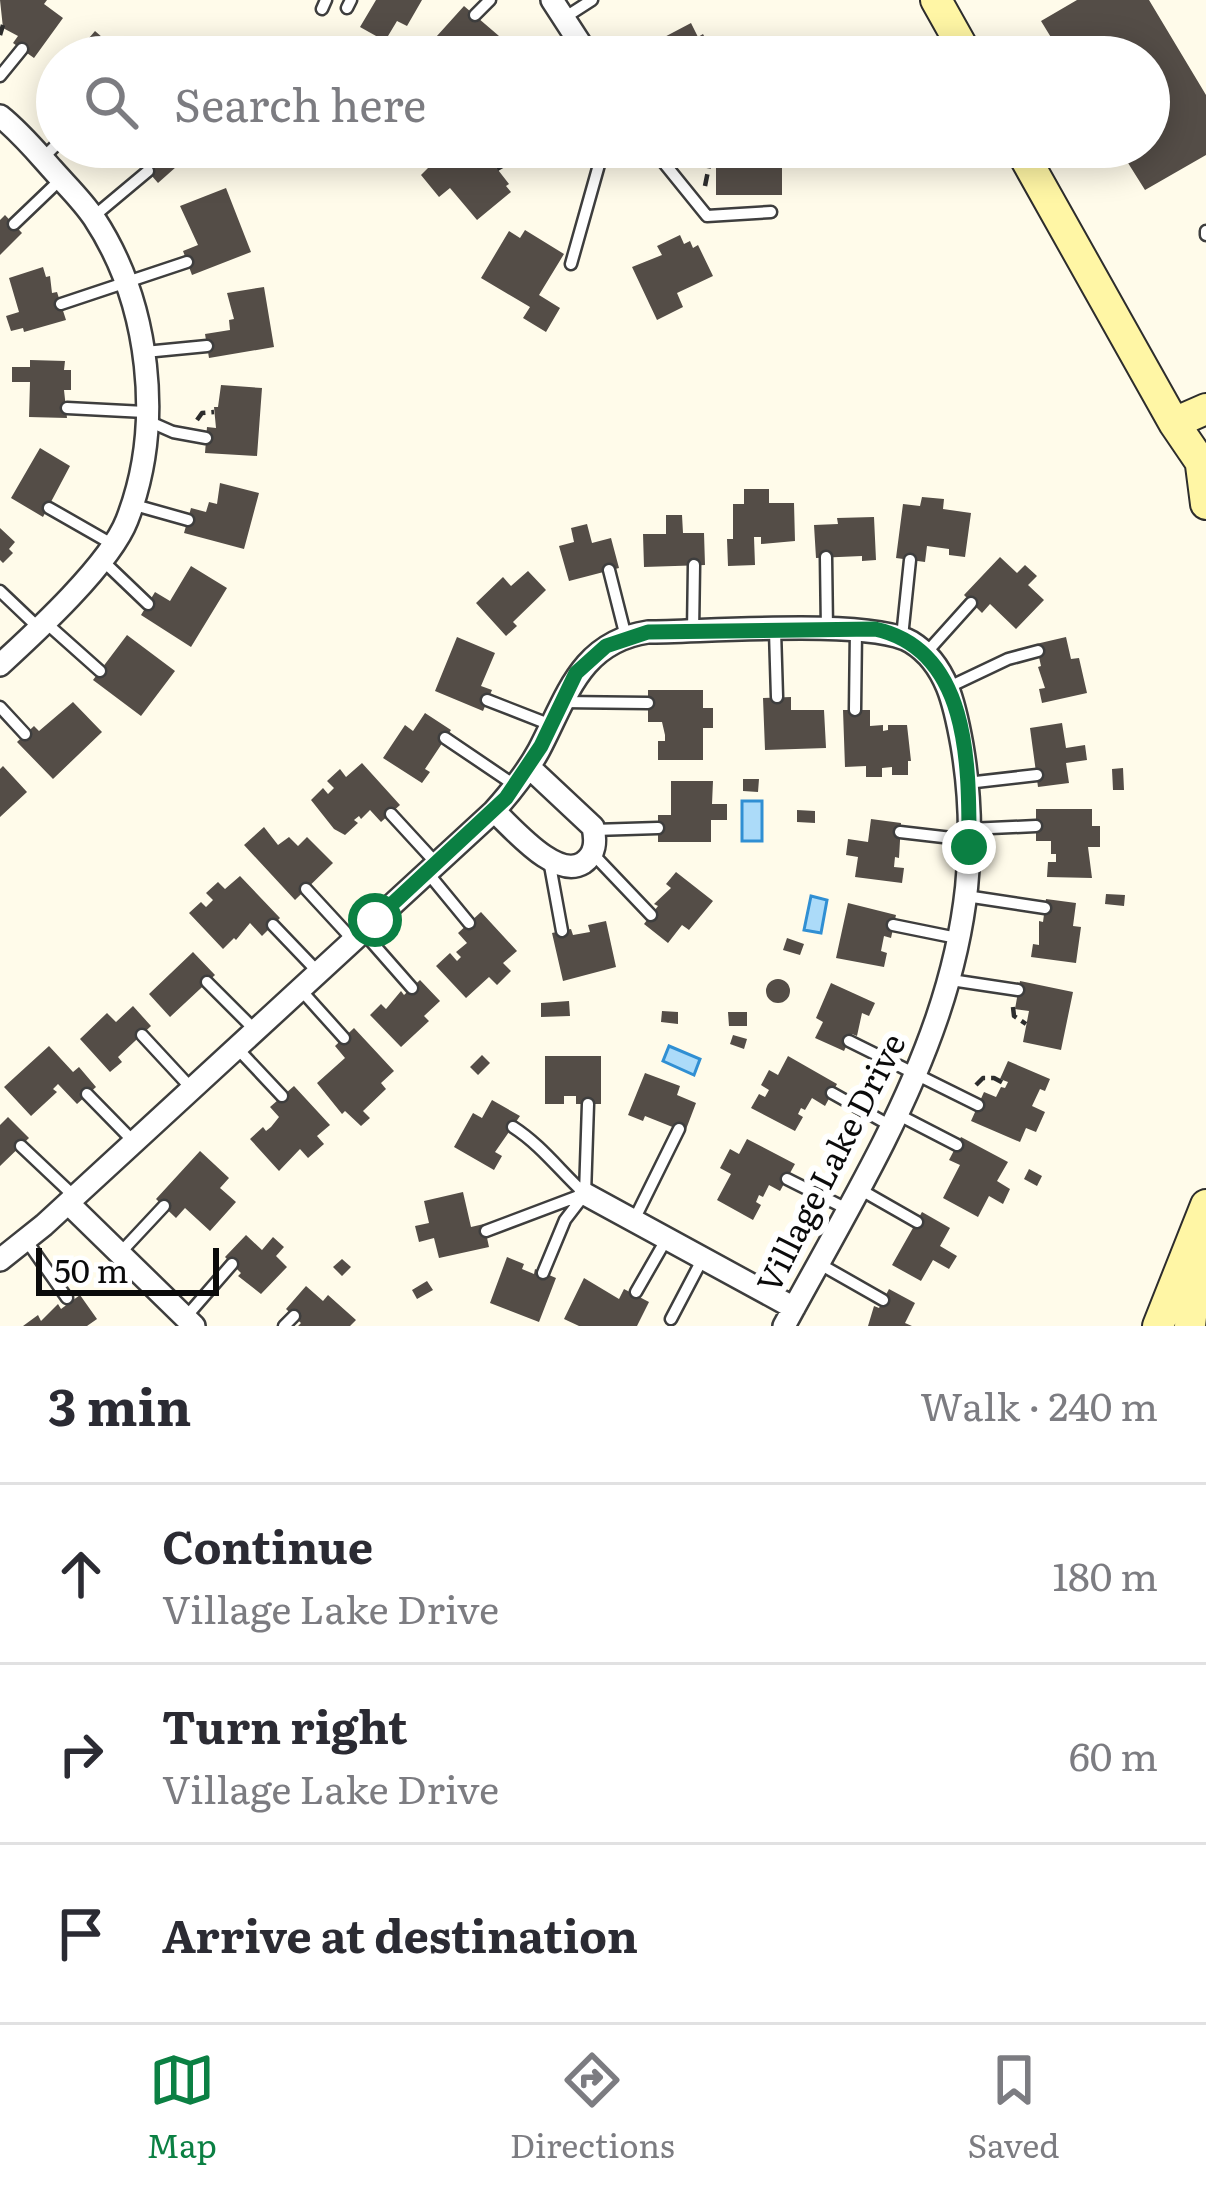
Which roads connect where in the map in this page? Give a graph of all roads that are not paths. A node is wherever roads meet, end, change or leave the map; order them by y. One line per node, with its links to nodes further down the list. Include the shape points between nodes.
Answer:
1 (490, 0): 5 (lane)
2 (592, 0): 4 (lane)
3 (936, 0): 7 (street)
4 (558, 9): 6 (street)
5 (475, 15)
6 (575, 36)
7 (956, 36)
8 (22, 49): 9 (lane)
9 (0, 76)
10 (0, 116): 11 (street)
11 (36, 142)
12 (57, 168): 17 (street)
13 (598, 168): 22 (lane)
14 (668, 168): 18 (lane, via 707,216)
15 (1031, 168): 30 (street)
16 (148, 171): 19 (lane)
17 (61, 179): 19 (street); 20 (lane)
18 (771, 212)
19 (93, 217): 23 (street)
20 (14, 224)
21 (187, 262): 23 (lane)
22 (571, 264)
23 (125, 285): 24 (lane); 26 (street)
24 (61, 304)
25 (207, 346): 26 (lane)
26 (145, 352): 29 (street)
27 (67, 408): 29 (lane)
28 (1206, 409): 30 (street)
29 (145, 416): 31 (lane); 33 (street)
30 (1174, 423): 32 (street)
31 (206, 438)
32 (1204, 466): 34 (street)
33 (131, 504): 36 (lane); 37 (street)
34 (1206, 504)
35 (49, 508): 37 (lane)
36 (188, 520)
37 (106, 552): 44 (lane); 45 (street)
38 (826, 557): 46 (lane)
39 (910, 560): 51 (lane)
40 (694, 565): 49 (lane)
41 (610, 570): 50 (lane)
42 (0, 591): 45 (lane)
43 (971, 603): 53 (lane)
44 (148, 604)
45 (42, 625): 54 (street); 55 (lane)
46 (827, 630): 47 (street, Village Lake Drive); 48 (street, Village Lake Drive)
47 (856, 630): 51 (street, Village Lake Drive); 62 (lane)
48 (775, 631): 49 (street, Village Lake Drive); 57 (lane)
49 (693, 632): 50 (street, Village Lake Drive)
50 (626, 637): 59 (street, via 590,657)
51 (902, 638): 53 (street, Village Lake Drive)
52 (1038, 651): 56 (lane)
53 (926, 653): 56 (street, Village Lake Drive)
54 (0, 665)
55 (100, 671)
56 (949, 687): 68 (street, Village Lake Drive)
57 (777, 697)
58 (487, 700): 63 (lane)
59 (562, 702): 60 (lane); 63 (street)
60 (648, 703)
61 (0, 707): 64 (lane)
62 (855, 710)
63 (551, 725): 67 (street)
64 (26, 734)
65 (445, 739): 67 (lane)
66 (1037, 775): 68 (lane)
67 (522, 776): 69 (street); 75 (street)
68 (967, 784): 74 (street, Village Lake Drive)
69 (494, 811): 76 (street); 77 (street)
70 (391, 814): 77 (lane)
71 (1036, 826): 74 (lane)
72 (658, 828): 75 (lane)
73 (900, 832): 74 (lane)
74 (969, 835): 79 (street, Village Lake Drive)
75 (593, 842): 76 (street, via 583,863); 81 (lane)
76 (549, 860): 85 (lane)
77 (431, 867): 82 (lane); 86 (street)
78 (306, 889): 86 (lane)
79 (966, 896): 80 (lane); 87 (street, Village Lake Drive)
80 (1045, 908)
81 (651, 915)
82 (469, 923)
83 (273, 925): 88 (lane)
84 (893, 925): 87 (lane)
85 (562, 931)
86 (357, 935): 88 (street); 91 (lane)
87 (960, 939): 89 (street, Village Lake Drive)
88 (318, 972): 92 (street)
89 (951, 980): 93 (lane); 99 (street, Village Lake Drive)
90 (207, 982): 94 (lane)
91 (412, 988)
92 (300, 989): 94 (street); 96 (lane)
93 (1018, 990)
94 (255, 1030): 98 (street)
95 (142, 1035): 100 (lane)
96 (344, 1038)
97 (849, 1041): 99 (lane)
98 (236, 1047): 100 (street); 103 (lane)
99 (917, 1076): 105 (lane); 106 (street, Village Lake Drive)
100 (192, 1088): 109 (street)
101 (832, 1093): 106 (lane)
102 (87, 1094): 109 (lane)
103 (282, 1096)
104 (588, 1104): 114 (lane)
105 (978, 1105)
106 (894, 1120): 110 (lane); 113 (street, Village Lake Drive)
107 (513, 1127): 114 (lane, via 542,1145)
108 (679, 1130): 119 (lane)
109 (134, 1142): 115 (street)
110 (957, 1144)
111 (21, 1146): 115 (lane)
112 (787, 1179): 117 (lane)
113 (858, 1188): 117 (street, Village Lake Drive); 120 (lane)
114 (585, 1194): 119 (street); 121 (lane); 129 (lane)
115 (71, 1200): 123 (street); 124 (street)
116 (164, 1206): 124 (lane)
117 (847, 1209): 127 (street, Village Lake Drive)
118 (1203, 1213): 136 (street); 137 (street)
119 (634, 1220): 122 (street)
120 (916, 1222)
121 (486, 1231)
122 (667, 1238): 125 (street); 130 (lane)
123 (26, 1240): 126 (street); 131 (lane)
124 (118, 1254): 135 (street)
125 (703, 1258): 133 (street); 134 (lane)
126 (0, 1260)
127 (818, 1262): 132 (lane); 133 (street, Village Lake Drive)
128 (232, 1264): 135 (lane)
129 (543, 1273)
130 (636, 1292)
131 (67, 1298)
132 (883, 1300)
133 (789, 1317)
134 (670, 1319)
135 (190, 1322)
136 (1158, 1326)
137 (1190, 1326)

